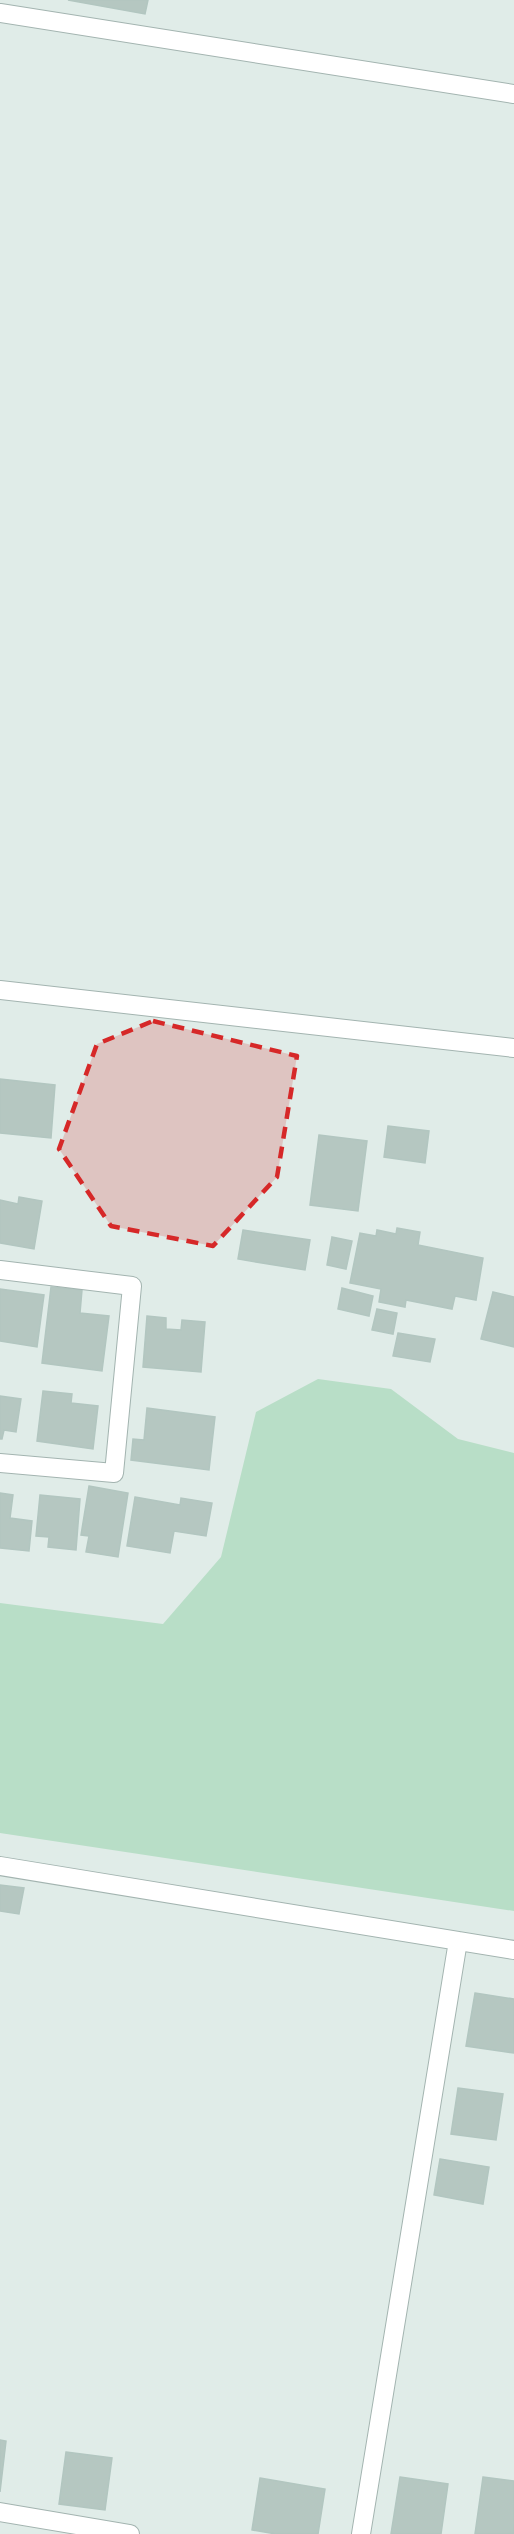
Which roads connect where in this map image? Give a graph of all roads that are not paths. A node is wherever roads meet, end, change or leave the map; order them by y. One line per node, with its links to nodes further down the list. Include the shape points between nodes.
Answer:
1 (0, 14): 2 (street)
2 (514, 94)
3 (0, 990): 4 (street)
4 (514, 1048)
5 (0, 1270): 6 (street, via 132,1286 114,1473)
6 (0, 1463)
7 (0, 1866): 8 (street)
8 (458, 1941): 9 (street); 12 (street)
9 (514, 1950)
10 (0, 2512): 11 (street)
11 (130, 2534)
12 (361, 2534)

